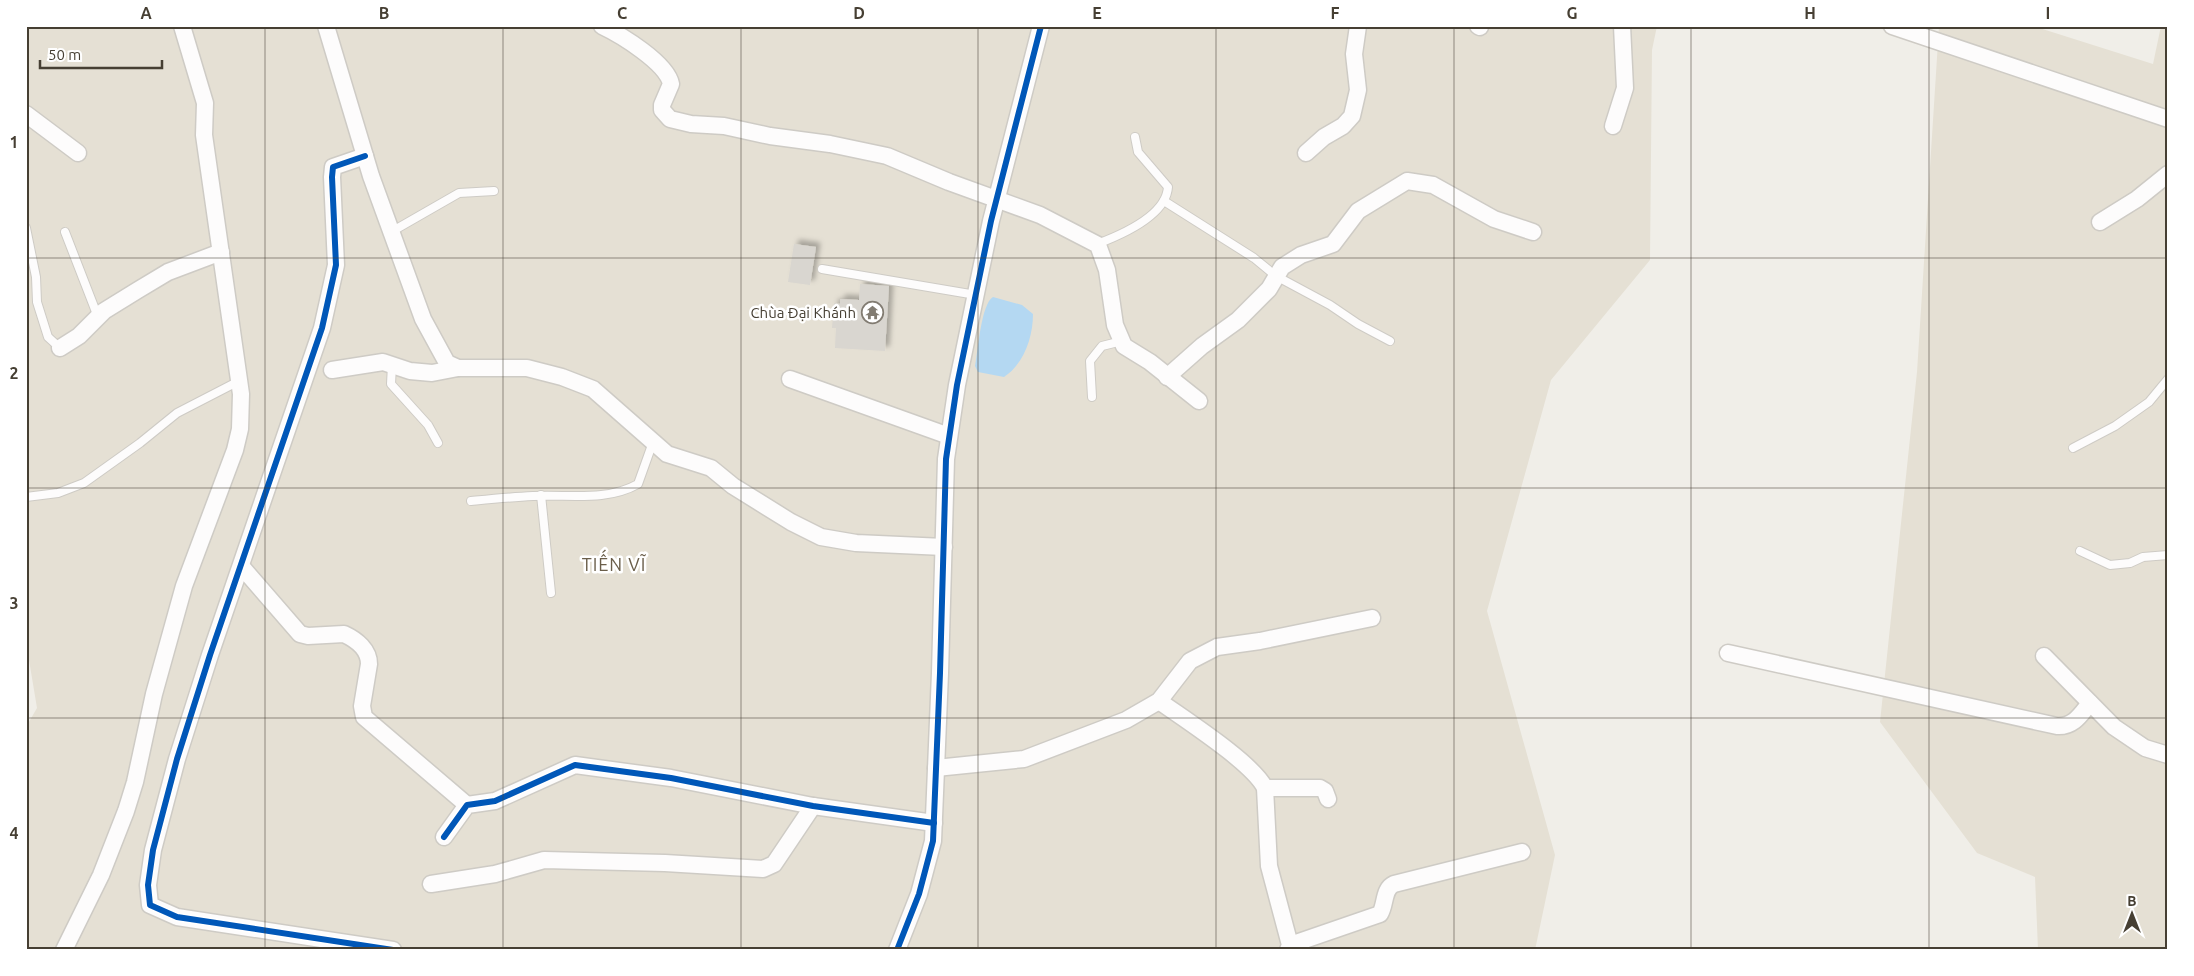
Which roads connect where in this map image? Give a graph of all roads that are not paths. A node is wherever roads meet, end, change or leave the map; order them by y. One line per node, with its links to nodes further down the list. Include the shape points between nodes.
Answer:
1 (182, 26): 25 (street, via 205,103 204,135)
2 (326, 26): 14 (street)
3 (602, 26): 17 (street, via 635,44 665,72 671,84 662,110 670,119 887,156)
4 (1041, 26): 17 (street)
5 (1358, 26): 12 (street, via 1354,54 1358,84 1354,111 1343,126)
6 (1622, 26): 10 (street, via 1626,88)
7 (1892, 26): 9 (street)
8 (26, 114): 13 (street)
9 (2168, 119)
10 (1613, 126)
11 (1135, 137): 18 (lane, via 1138,152 1168,187)
12 (1306, 152)
13 (78, 153)
14 (365, 156): 22 (street); 52 (street, via 333,167 336,265 322,328)
15 (2168, 174): 19 (street, via 2137,199)
16 (494, 190): 22 (lane, via 459,194)
17 (997, 198): 24 (street); 28 (street)
18 (1164, 201): 24 (lane, via 1126,233); 27 (lane, via 1254,258)
19 (2100, 222)
20 (26, 228): 32 (lane, via 36,277 37,302 48,337)
21 (65, 232): 29 (lane)
22 (391, 232): 34 (street, via 423,319 447,363)
23 (1533, 232): 27 (street, via 1494,219 1433,185 1407,181 1358,211 1333,244 1302,255 1282,267)
24 (1097, 244): 30 (street, via 1107,270 1115,325)
25 (221, 252): 29 (street, via 168,272); 39 (street)
26 (822, 269): 28 (lane)
27 (1276, 276): 31 (lane); 36 (street, via 1238,320)
28 (976, 295): 42 (street)
29 (98, 317): 32 (street, via 79,336)
30 (1122, 341): 36 (street, via 1124,346); 40 (lane, via 1102,346 1090,361)
31 (1390, 341)
32 (60, 348)
33 (392, 365): 34 (street, via 432,373); 35 (street, via 383,362); 43 (lane, via 390,384 428,425)
34 (458, 368): 44 (street, via 527,368 562,377 593,389)
35 (332, 370)
36 (1167, 377): 41 (street)
37 (790, 378): 42 (street)
38 (2168, 379): 45 (lane, via 2149,402 2115,426)
39 (239, 381): 47 (lane, via 177,413 84,483 58,493); 70 (street, via 238,442 184,586 128,804 101,875)
40 (1092, 398)
41 (1200, 401)
42 (949, 436): 49 (street)
43 (438, 442)
44 (653, 442): 46 (lane, via 638,484 626,491 604,495); 49 (street, via 667,454 711,468 733,486 821,538)
45 (2073, 448)
46 (541, 495): 48 (lane); 53 (lane)
47 (26, 497)
48 (471, 501)
49 (944, 547): 60 (street)
50 (2080, 551): 51 (lane, via 2110,565)
51 (2168, 555)
52 (241, 566): 63 (street, via 300,634 344,634 364,649 369,657 362,706 364,716); 71 (street, via 177,759 153,850 148,885 150,905 177,917)
53 (551, 593)
54 (1372, 618): 57 (street, via 1217,647 1190,661)
55 (1728, 653): 58 (street, via 2060,726 2075,722)
56 (2044, 656): 58 (street)
57 (1159, 701): 60 (street, via 1126,720 1024,759); 61 (street, via 1252,770)
58 (2090, 703): 59 (street, via 2114,727 2145,748)
59 (2168, 755)
60 (936, 768): 65 (street)
61 (1265, 788): 62 (street, via 1320,788); 69 (street, via 1269,866)
62 (1328, 799)
63 (467, 805): 64 (street, via 495,801 575,765 671,778); 66 (street)
64 (814, 806): 65 (street); 68 (street, via 774,864 763,869 544,860 495,874)
65 (934, 823): 72 (street, via 933,841 918,894)
66 (444, 837)
67 (1522, 852): 69 (street, via 1389,886 1380,914)
68 (430, 884)
69 (1289, 947)
70 (64, 950)
71 (393, 950)
72 (897, 950)

